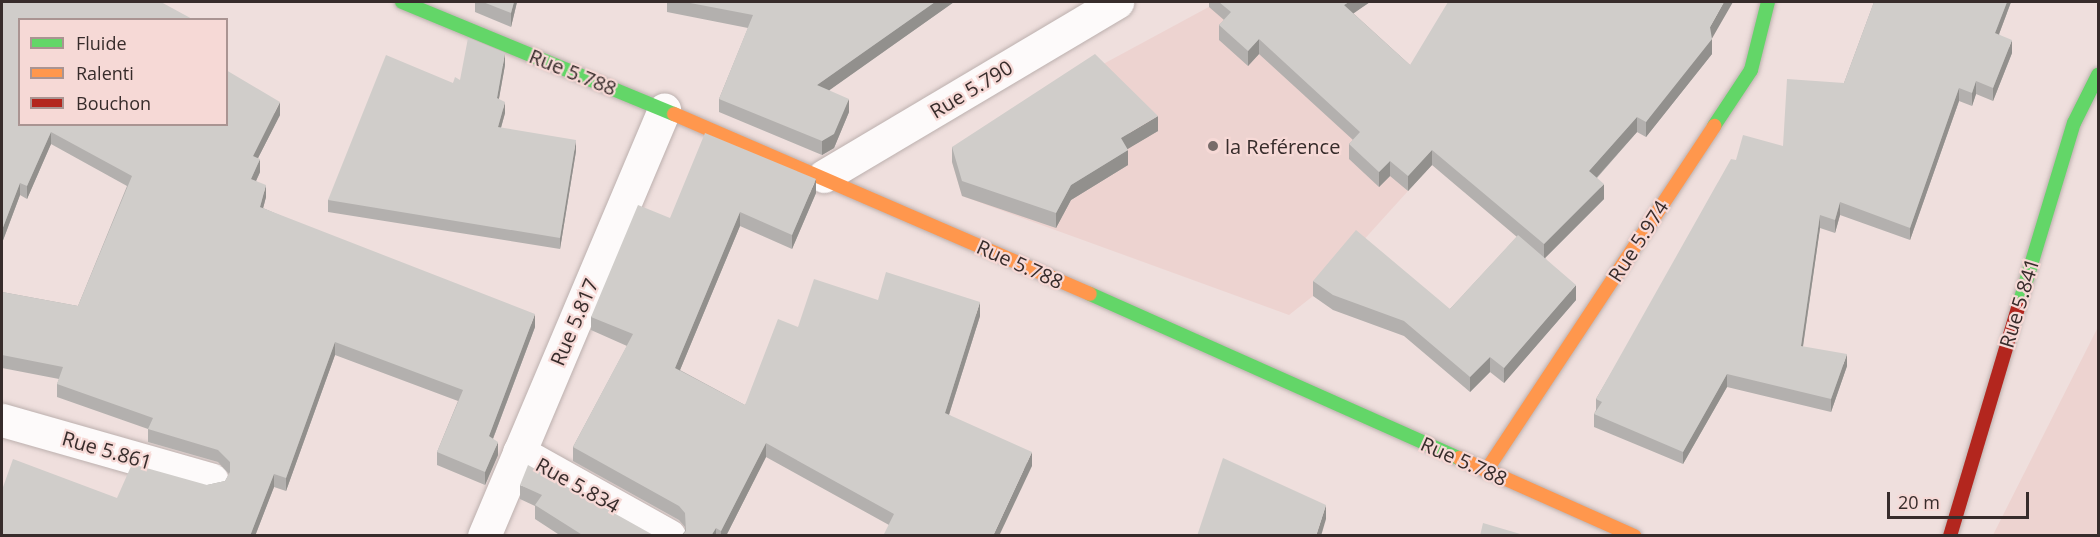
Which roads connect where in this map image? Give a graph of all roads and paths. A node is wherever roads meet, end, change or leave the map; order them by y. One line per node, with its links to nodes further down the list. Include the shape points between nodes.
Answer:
1 (402, 2): 5 (street, Rue 5.788)
2 (1117, 2): 6 (street, Rue 5.790)
3 (1768, 2): 9 (street, Rue 5.974, via 1751,70)
4 (2098, 75): 15 (street, Rue 5.841, via 2074,123)
5 (664, 109): 6 (street, Rue 5.788); 8 (street, Rue 5.817)
6 (824, 176): 9 (street, Rue 5.788)
7 (2, 420): 10 (street, Rue 5.861)
8 (519, 452): 12 (street, Rue 5.817); 13 (street, Rue 5.834)
9 (1486, 471): 11 (street, Rue 5.788)
10 (212, 480)
11 (1597, 528): 14 (street, Rue 5.788)
12 (484, 536)
13 (669, 536)
14 (1634, 536)
15 (1950, 536)

